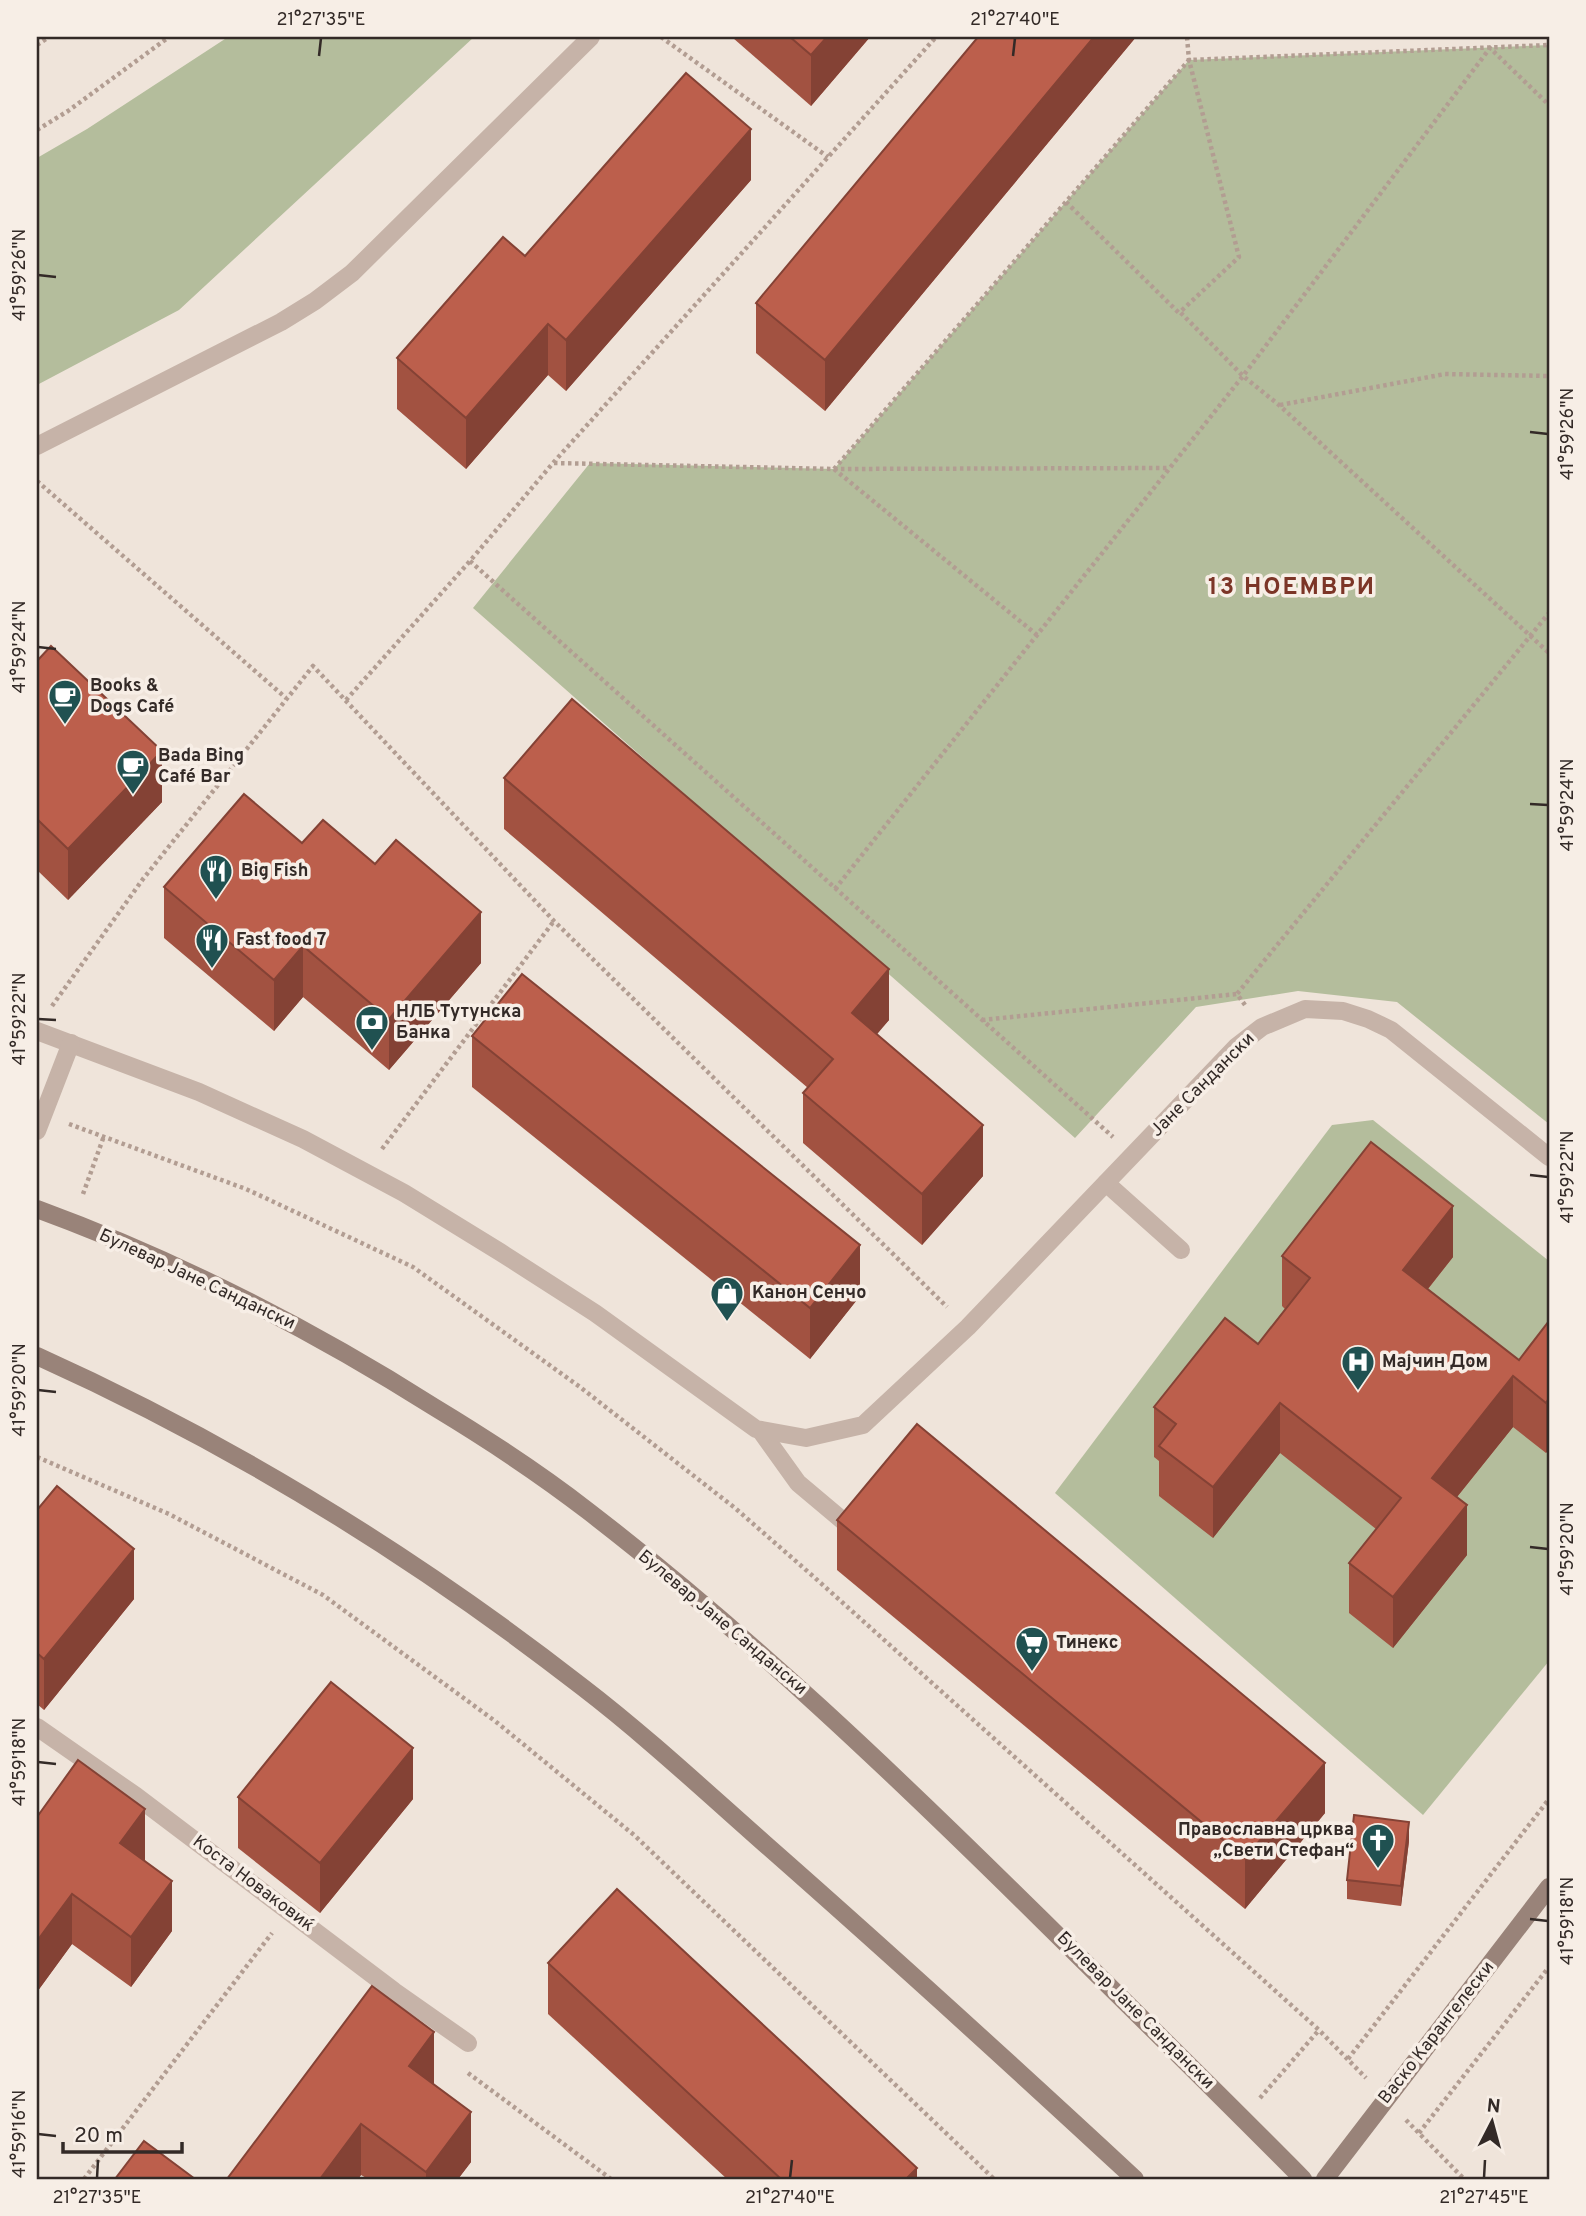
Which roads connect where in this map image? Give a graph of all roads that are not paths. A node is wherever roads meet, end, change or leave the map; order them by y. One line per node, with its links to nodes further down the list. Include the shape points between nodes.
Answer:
1 (591, 37): 2 (street, via 352,273 315,301)
2 (37, 446)
3 (37, 1031): 4 (street)
4 (71, 1043): 5 (street); 11 (street, via 303,1139 404,1193 595,1313)
5 (40, 1123)
6 (1549, 1157): 7 (street, Јане Сандански, via 1391,1030 1343,1012 1305,1009 1262,1027 1236,1047)
7 (1106, 1183): 9 (street); 11 (street, Јане Сандански, via 968,1327 863,1425 806,1438)
8 (37, 1209): 17 (street, Булевар Јане Сандански, via 256,1303 486,1439 587,1510 835,1720)
9 (1181, 1250)
10 (37, 1356): 16 (street, via 165,1418 375,1540 582,1686 882,1946)
11 (760, 1430): 12 (street, via 798,1483)
12 (863, 1539)
13 (37, 1727): 15 (street, Коста Новаковиќ)
14 (1549, 1887): 18 (street, Васко Карангелески)
15 (468, 2043)
16 (1135, 2179)
17 (1303, 2179)
18 (1325, 2179)

